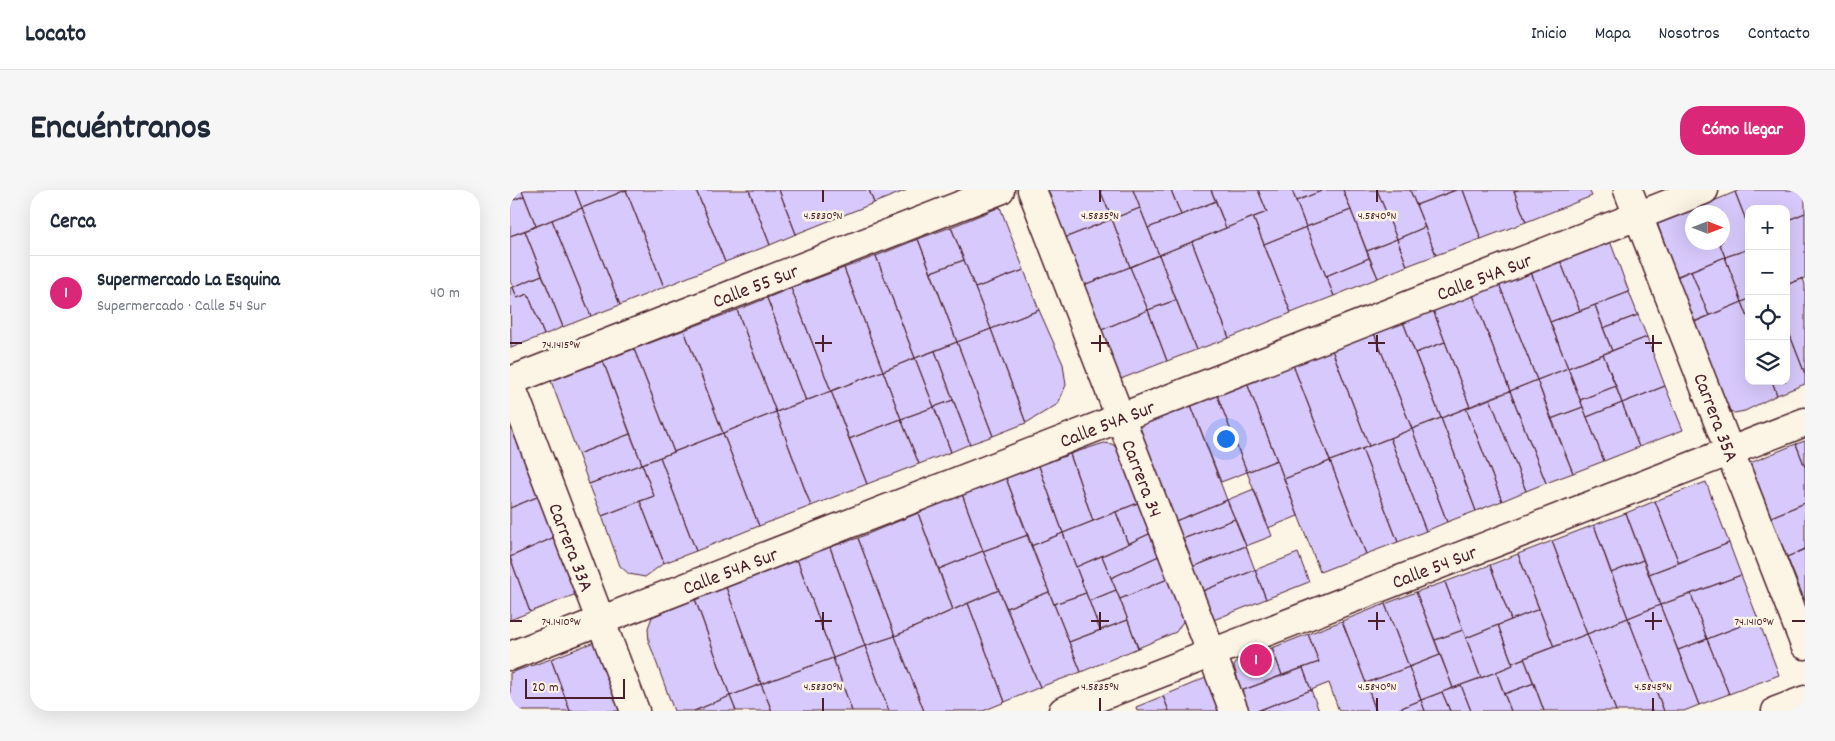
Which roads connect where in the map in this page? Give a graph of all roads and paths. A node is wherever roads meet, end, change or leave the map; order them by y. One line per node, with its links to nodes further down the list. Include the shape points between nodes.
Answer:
1 (1000, 190): 6 (street, Calle 55 Sur)
2 (1032, 190): 7 (street, Carrera 34)
3 (1628, 190): 5 (street, Carrera 35A)
4 (1704, 190): 5 (street, Calle 54A Sur)
5 (1638, 216): 7 (street, Calle 54A Sur); 9 (street, Carrera 35A)
6 (510, 382): 10 (street, Carrera 33A)
7 (1120, 418): 10 (street, Calle 54A Sur); 12 (street, Carrera 34)
8 (1805, 422): 9 (street, Calle 54 Sur)
9 (1730, 451): 11 (street, Carrera 35A); 12 (street, Calle 54 Sur)
10 (600, 621): 13 (street, Calle 54A Sur); 15 (street, Carrera 33A)
11 (1805, 645)
12 (1211, 653): 16 (street, Calle 54 Sur); 17 (street, Carrera 34)
13 (510, 656)
14 (1805, 700): 18 (street)
15 (635, 711)
16 (1063, 711)
17 (1234, 711)
18 (1776, 711)

